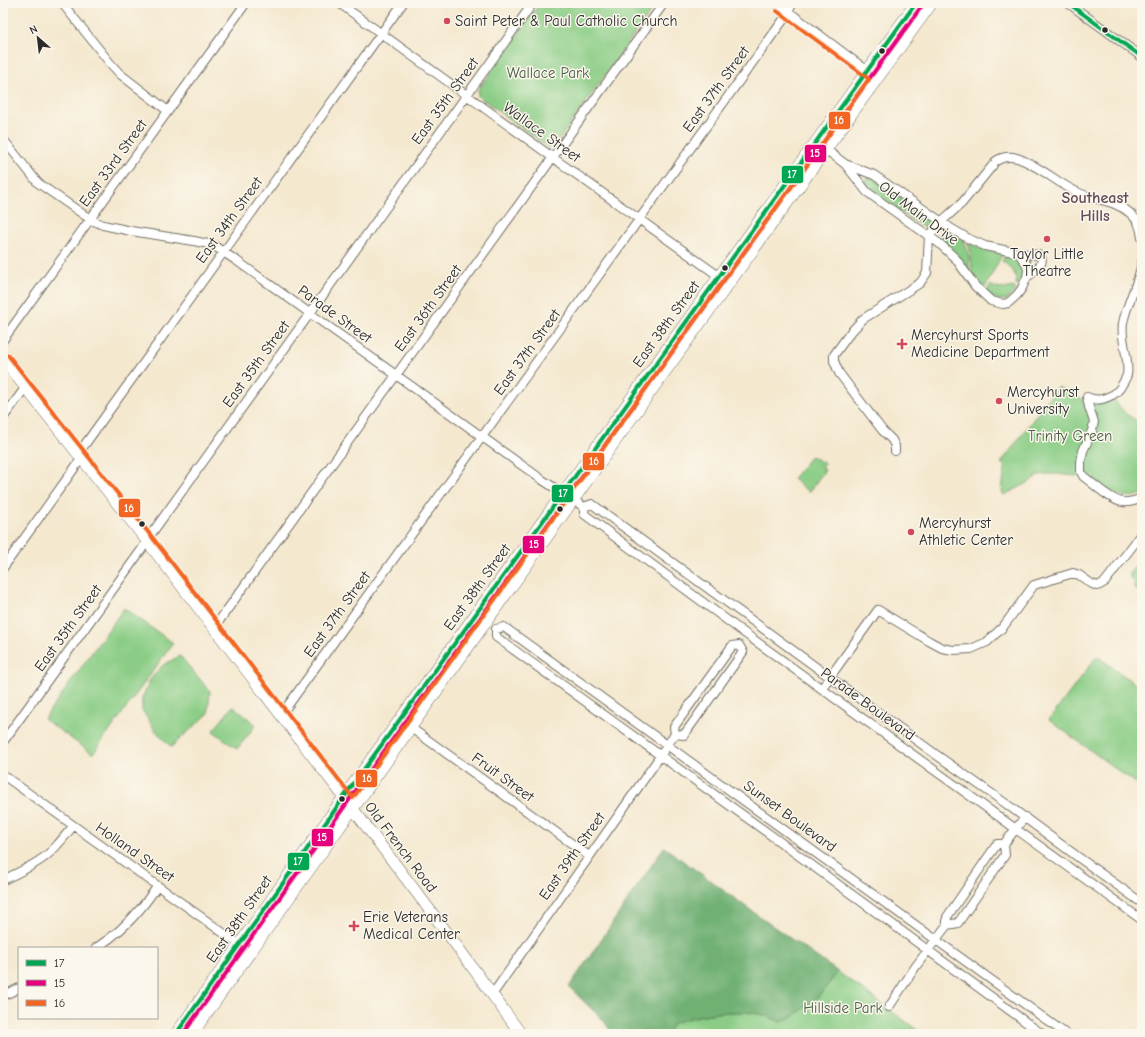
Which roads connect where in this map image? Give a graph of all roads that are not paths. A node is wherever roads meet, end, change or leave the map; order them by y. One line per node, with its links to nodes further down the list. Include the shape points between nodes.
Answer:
1 (62, 3): 18 (street, via 120,74)
2 (246, 3): 18 (street, East 33rd Street)
3 (338, 3): 13 (street, Wallace Street)
4 (403, 3): 13 (street, East 34th Street)
5 (533, 3): 17 (street, East 35th Street)
6 (664, 3): 22 (street, East 36th Street)
7 (777, 3): 12 (street)
8 (793, 3): 12 (street, East 37th Street)
9 (916, 3): 15 (main road, East 38th Street)
10 (932, 3): 16 (main road, East 38th Street)
11 (1068, 3): 14 (street)
12 (789, 11): 15 (street); 25 (street, East 37th Street)
13 (381, 33): 17 (street, Wallace Street); 30 (street, East 34th Street)
14 (1142, 57)
15 (867, 71): 16 (street); 20 (main road, East 38th Street)
16 (877, 78): 21 (main road, East 38th Street)
17 (466, 95): 22 (street, Wallace Street); 36 (street, East 35th Street)
18 (168, 111): 24 (street, East 33rd Street)
19 (3, 139): 24 (street, Parade Street, via 38,183)
20 (816, 142): 21 (street, Old Main Drive); 33 (main road, East 38th Street)
21 (826, 149): 23 (street, Old Main Drive); 35 (main road, East 38th Street)
22 (553, 158): 25 (street, Wallace Street); 39 (street, East 36th Street)
23 (845, 164): 27 (street, Old Main Drive, via 874,175); 28 (street, Old Main Drive, via 867,192)
24 (90, 219): 30 (street, Parade Street, via 103,225 131,231 213,245); 37 (street, East 33rd Street)
25 (639, 219): 33 (street, Wallace Street); 42 (street, East 37th Street)
26 (1139, 221): 27 (street, via 1116,204 1078,193 1021,160 1010,157 994,163 962,203); 29 (street)
27 (942, 222): 28 (street); 31 (street, Old Main Drive, via 980,244)
28 (929, 236): 34 (street, Old Main Drive, via 956,259 975,286 991,301 1003,304 1008,302 1017,295); 43 (street, via 927,273 920,283 862,320 834,355 839,373 892,440)
29 (1142, 238)
30 (224, 252): 36 (street, Parade Street); 44 (street, East 34th Street)
31 (1018, 253): 34 (street, via 1026,262); 34 (street, Old Main Drive, via 1038,255 1042,258 1041,264)
32 (1142, 262): 46 (street, via 1123,324 1126,375 1120,389 1114,395 1104,400 1087,397 1094,422 1081,462 1083,476 1116,500 1123,502)
33 (719, 276): 35 (street, Wallace Street); 45 (main road, East 38th Street)
34 (1027, 277)
35 (729, 284): 47 (main road, East 38th Street)
36 (310, 313): 39 (street, Parade Street); 50 (street, East 35th Street)
37 (3, 340)
38 (3, 359): 40 (main road, Old French Road)
39 (396, 375): 42 (street, Parade Street); 55 (street, East 36th Street)
40 (25, 388): 41 (street); 44 (main road, Old French Road)
41 (3, 418)
42 (482, 437): 45 (street, Parade Street); 61 (street, East 37th Street)
43 (895, 451)
44 (80, 456): 50 (main road, Old French Road); 51 (street, East 34th Street)
45 (564, 493): 47 (street, Parade Boulevard); 52 (main road, East 38th Street)
46 (1142, 498)
47 (573, 500): 48 (street, Parade Boulevard); 53 (main road, East 38th Street)
48 (584, 507): 54 (street, Parade Boulevard, via 592,504); 57 (street, Parade Boulevard, via 584,514 592,521)
49 (1142, 532): 59 (street, via 1105,582 1098,586 1073,574 1034,585 1003,627 987,642 971,649 942,648 878,610)
50 (147, 541): 55 (main road, Old French Road); 65 (street, East 35th Street)
51 (3, 568)
52 (477, 614): 53 (street, Sunset Boulevard); 62 (main road, East 38th Street)
53 (486, 622): 56 (street, Sunset Boulevard); 63 (main road, East 38th Street)
54 (755, 623): 57 (street, East 39th Street); 59 (street, Parade Boulevard)
55 (214, 628): 61 (main road, Old French Road)
56 (496, 629): 66 (street, Sunset Boulevard, via 504,627); 67 (street, Sunset Boulevard, via 496,636)
57 (747, 634): 58 (street, East 39th Street); 60 (street, Parade Boulevard)
58 (739, 645): 64 (street, East 39th Street, via 732,646 713,672 674,727); 64 (street, East 39th Street, via 743,652 684,735)
59 (830, 677): 60 (street); 71 (street, Parade Boulevard)
60 (822, 688): 73 (street, Parade Boulevard)
61 (281, 715): 69 (main road, Old French Road)
62 (400, 720): 63 (street, Fruit Street); 69 (main road, East 38th Street)
63 (410, 728): 70 (main road, East 38th Street); 75 (street, Fruit Street)
64 (675, 734): 66 (street, East 39th Street)
65 (3, 742)
66 (667, 745): 67 (street, East 39th Street); 81 (street, Sunset Boulevard)
67 (660, 755): 75 (street, East 39th Street); 84 (street, Sunset Boulevard)
68 (3, 775): 72 (street, Holland Street)
69 (344, 797): 70 (main road, Old French Road); 82 (main road, East 38th Street)
70 (353, 808): 85 (main road, East 38th Street); 87 (main road, Old French Road)
71 (1025, 817): 73 (street); 78 (street, Parade Boulevard)
72 (73, 826): 76 (street, via 47,855); 77 (street, Holland Street)
73 (1016, 829): 74 (street); 79 (street, Parade Boulevard)
74 (1004, 844): 80 (street, via 997,844 947,917); 80 (street, via 1005,855 958,923)
75 (589, 856): 87 (street, East 39th Street)
76 (3, 880)
77 (158, 886): 82 (street, Holland Street); 83 (street, via 128,922)
78 (1142, 903)
79 (1142, 920)
80 (947, 925): 81 (street)
81 (936, 940): 84 (street); 94 (street, Sunset Boulevard)
82 (240, 945): 85 (street, Holland Street); 90 (main road, East 38th Street)
83 (97, 947)
84 (928, 951): 89 (street); 93 (street, Sunset Boulevard)
85 (250, 952): 91 (main road, East 38th Street)
86 (18, 988): 88 (street)
87 (492, 995): 92 (main road, Old French Road)
88 (3, 996)
89 (889, 1007)
90 (176, 1034)
91 (192, 1034)
92 (521, 1034)
93 (1042, 1034)
94 (1066, 1034)

